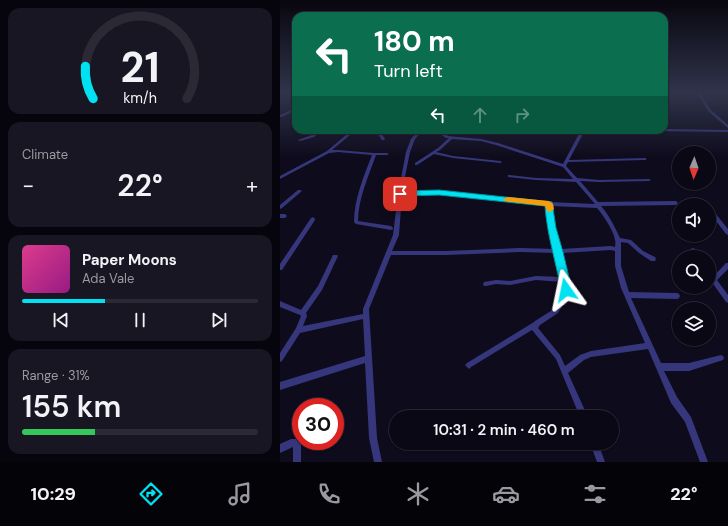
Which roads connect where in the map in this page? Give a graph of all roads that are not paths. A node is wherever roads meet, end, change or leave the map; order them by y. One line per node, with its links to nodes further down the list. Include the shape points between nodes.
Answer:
1 (286, 114): 3 (street)
2 (713, 114): 4 (street)
3 (281, 116)
4 (728, 128)
5 (668, 130): 6 (street)
6 (728, 131)
7 (315, 134): 15 (street)
8 (349, 134): 16 (street)
9 (379, 134): 14 (street)
10 (418, 134): 30 (street, via 410,145)
11 (442, 134): 13 (street)
12 (581, 134): 21 (street)
13 (451, 138): 17 (street); 24 (street, via 481,140)
14 (382, 139)
15 (300, 140)
16 (328, 152): 18 (street, via 338,150); 26 (street)
17 (433, 153): 22 (street); 23 (street)
18 (374, 154): 19 (street); 37 (street, via 363,183 356,222)
19 (387, 154)
20 (645, 159): 21 (street)
21 (568, 161): 24 (street)
22 (500, 162)
23 (416, 164)
24 (564, 166): 27 (street)
25 (509, 176): 27 (street)
26 (280, 178)
27 (577, 180): 28 (street); 33 (street)
28 (649, 180)
29 (300, 191): 34 (street)
30 (400, 194): 32 (street, via 439,193); 42 (street, via 396,235)
31 (672, 203): 33 (street)
32 (549, 204): 33 (street); 41 (street, via 551,228)
33 (599, 205): 39 (street)
34 (280, 207)
35 (716, 218): 38 (street)
36 (313, 219): 46 (street)
37 (391, 228)
38 (728, 233)
39 (618, 240): 40 (street); 44 (street, via 629,241 641,252)
40 (618, 250): 41 (street, via 602,248); 51 (street, via 618,266)
41 (559, 252): 42 (street, via 520,250); 48 (street)
42 (389, 253): 56 (street, via 366,309)
43 (335, 256): 55 (street, via 320,288)
44 (653, 258)
45 (728, 265): 47 (street)
46 (280, 268)
47 (716, 273)
48 (563, 280): 49 (street, via 536,278); 57 (street, via 566,290 560,306)
49 (486, 284)
50 (716, 284): 53 (street)
51 (627, 295): 52 (street); 59 (street)
52 (677, 296)
53 (728, 300)
54 (280, 304): 55 (street)
55 (302, 313): 58 (street, via 304,316)
56 (366, 316): 58 (street); 60 (street)
57 (535, 325): 63 (street); 65 (street, via 535,329 558,357)
58 (298, 330): 62 (street)
59 (649, 346): 64 (street); 65 (street, via 591,354 582,357)
60 (369, 358): 66 (street); 71 (street, via 373,438)
61 (721, 358): 64 (street, via 690,367)
62 (280, 359)
63 (469, 365)
64 (659, 367): 73 (street, via 674,400 688,420)
65 (565, 371): 67 (street)
66 (280, 386)
67 (581, 410)
68 (280, 449): 70 (street, via 297,443)
69 (597, 450): 72 (street)
70 (297, 462)
71 (378, 462)
72 (602, 462)
73 (704, 462)

